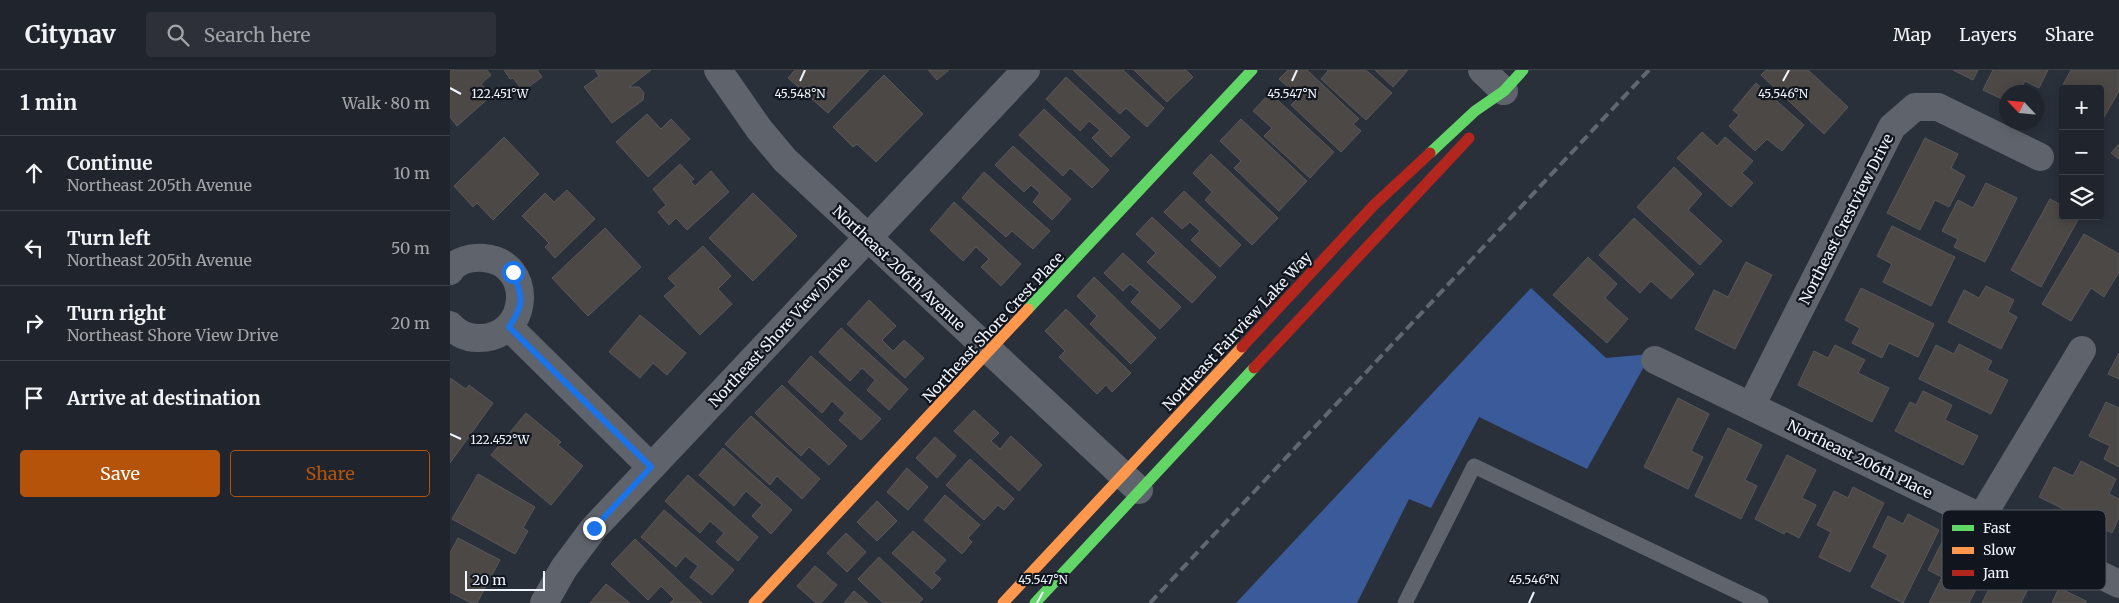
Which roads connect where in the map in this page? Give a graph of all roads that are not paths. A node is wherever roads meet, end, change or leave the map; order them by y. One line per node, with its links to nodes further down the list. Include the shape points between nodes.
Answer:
1 (718, 70): 9 (street, Northeast 206th Avenue, via 785,160)
2 (1026, 70): 9 (street, Northeast Shore View Drive)
3 (1252, 70): 14 (street, Northeast Shore Crest Place)
4 (1482, 70): 6 (street)
5 (1523, 70): 6 (street, Northeast Fairview Lake Way)
6 (1497, 102): 18 (street, Northeast Fairview Lake Way, via 1475,111 1374,205)
7 (1480, 127): 18 (street, Northeast Fairview Lake Way)
8 (2040, 157): 16 (street, Northeast Crestview Drive, via 1938,107 1915,107 1892,127)
9 (867, 239): 14 (street, Northeast 206th Avenue); 17 (street, Northeast Shore View Drive)
10 (450, 269): 12 (street, via 473,257 494,259 513,272 521,291 519,312)
11 (450, 325): 12 (street, via 468,338 488,338)
12 (509, 327): 17 (street)
13 (2082, 350): 20 (street)
14 (990, 353): 18 (street, Northeast 206th Avenue); 24 (street, Northeast Shore Crest Place)
15 (1655, 360): 16 (street, Northeast 206th Place)
16 (1751, 406): 19 (street, Northeast 206th Place)
17 (651, 467): 23 (street, Northeast Shore View Drive, via 594,528 564,568)
18 (1131, 483): 25 (street, Northeast Fairview Lake Way); 26 (street, Northeast Fairview Lake Way)
19 (1965, 510)
20 (1986, 510)
21 (2106, 578): 22 (street, Northeast 206th Place)
22 (2119, 584)
23 (544, 603)
24 (754, 603)
25 (1003, 603)
26 (1035, 603)
27 (1405, 603): 28 (lane, via 1474,466)
28 (1760, 603)

